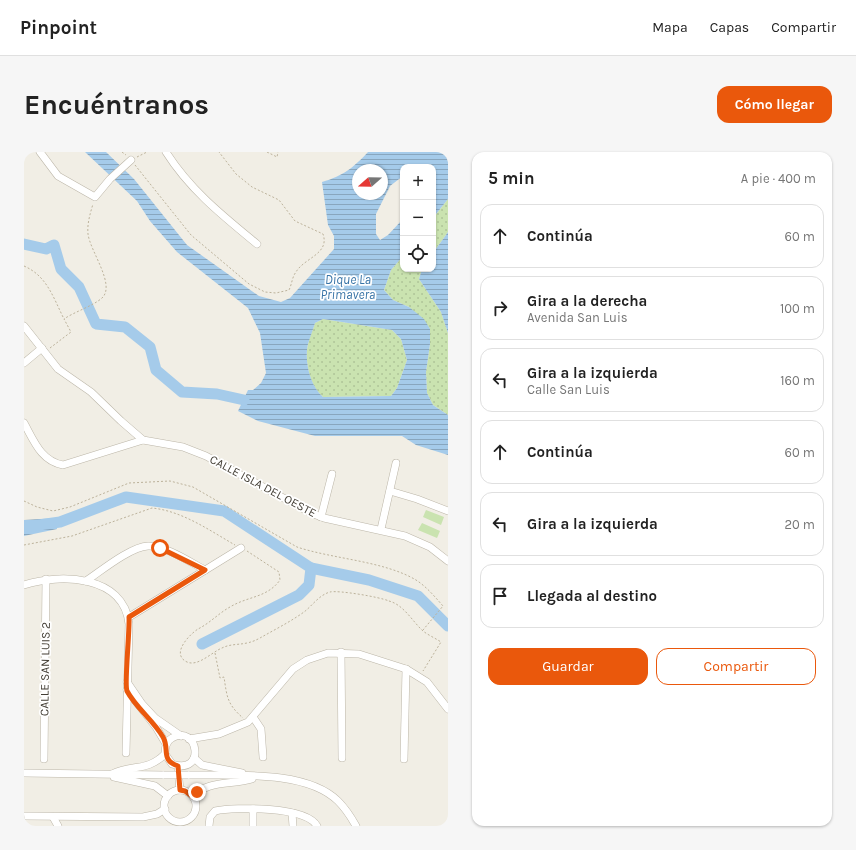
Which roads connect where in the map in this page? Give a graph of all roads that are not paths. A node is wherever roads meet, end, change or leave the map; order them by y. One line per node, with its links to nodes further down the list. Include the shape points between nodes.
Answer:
1 (40, 152): 3 (street, via 58,176 95,198 110,179)
2 (166, 152): 4 (street, via 204,200)
3 (131, 160)
4 (257, 244)
5 (24, 326): 6 (street, CALLE ISLA DEL OESTE)
6 (44, 350): 7 (street); 9 (street, CALLE ISLA DEL OESTE, via 58,369 91,392)
7 (24, 363)
8 (24, 423): 9 (street, CALLE ISLA DEL OESTE, via 44,456 54,463 63,465)
9 (144, 440): 14 (street, CALLE ISLA DEL OESTE, via 206,456)
10 (396, 463): 12 (street)
11 (332, 474): 14 (street)
12 (390, 491): 13 (street); 15 (street)
13 (448, 511)
14 (321, 517): 15 (street, CALLE ISLA DEL OESTE)
15 (380, 529): 17 (street, CALLE ISLA DEL OESTE, via 418,540)
16 (241, 548): 18 (street)
17 (448, 561)
18 (205, 570): 20 (street, via 160,548 149,546 134,550); 22 (street)
19 (46, 579): 20 (street); 21 (street); 41 (street, CALLE SAN LUIS 2)
20 (86, 580): 22 (street, via 116,597)
21 (24, 585)
22 (129, 617): 25 (street)
23 (341, 652): 24 (street, via 376,658); 30 (street, via 313,657 293,669); 40 (street)
24 (406, 669): 28 (street, via 438,694); 42 (street)
25 (127, 682): 26 (street); 27 (street)
26 (126, 690): 27 (street); 29 (street)
27 (140, 705): 29 (street); 31 (street); 34 (street)
28 (448, 709)
29 (126, 711): 36 (street)
30 (251, 720): 32 (street); 38 (street, via 261,729)
31 (181, 736): 33 (street); 34 (street)
32 (210, 736): 33 (street); 35 (street)
33 (190, 739): 35 (street)
34 (166, 744): 37 (street)
35 (195, 748): 39 (street)
36 (126, 753)
37 (165, 754): 43 (street, via 172,764); 45 (street, via 152,765 123,769)
38 (263, 757)
39 (194, 758): 43 (street, via 188,764); 46 (street, via 202,765)
40 (342, 758)
41 (44, 759)
42 (404, 759)
43 (178, 766): 47 (street)
44 (24, 773): 45 (street)
45 (109, 774): 46 (street, bridge); 48 (street, via 118,779 155,786)
46 (258, 777): 49 (street, via 205,787); 61 (street, via 291,779 313,786 338,801)
47 (180, 790): 48 (street); 49 (street)
48 (168, 796): 50 (street)
49 (193, 797): 55 (street, via 196,810 193,816)
50 (165, 809): 54 (street, via 144,817); 55 (street)
51 (253, 809): 52 (street); 57 (street, via 215,810); 58 (street)
52 (292, 813): 59 (street); 60 (street, via 310,819)
53 (24, 816): 54 (street)
54 (53, 817): 56 (street)
55 (177, 824)
56 (58, 826)
57 (208, 826)
58 (253, 826)
59 (293, 826)
60 (318, 826)
61 (356, 826)

